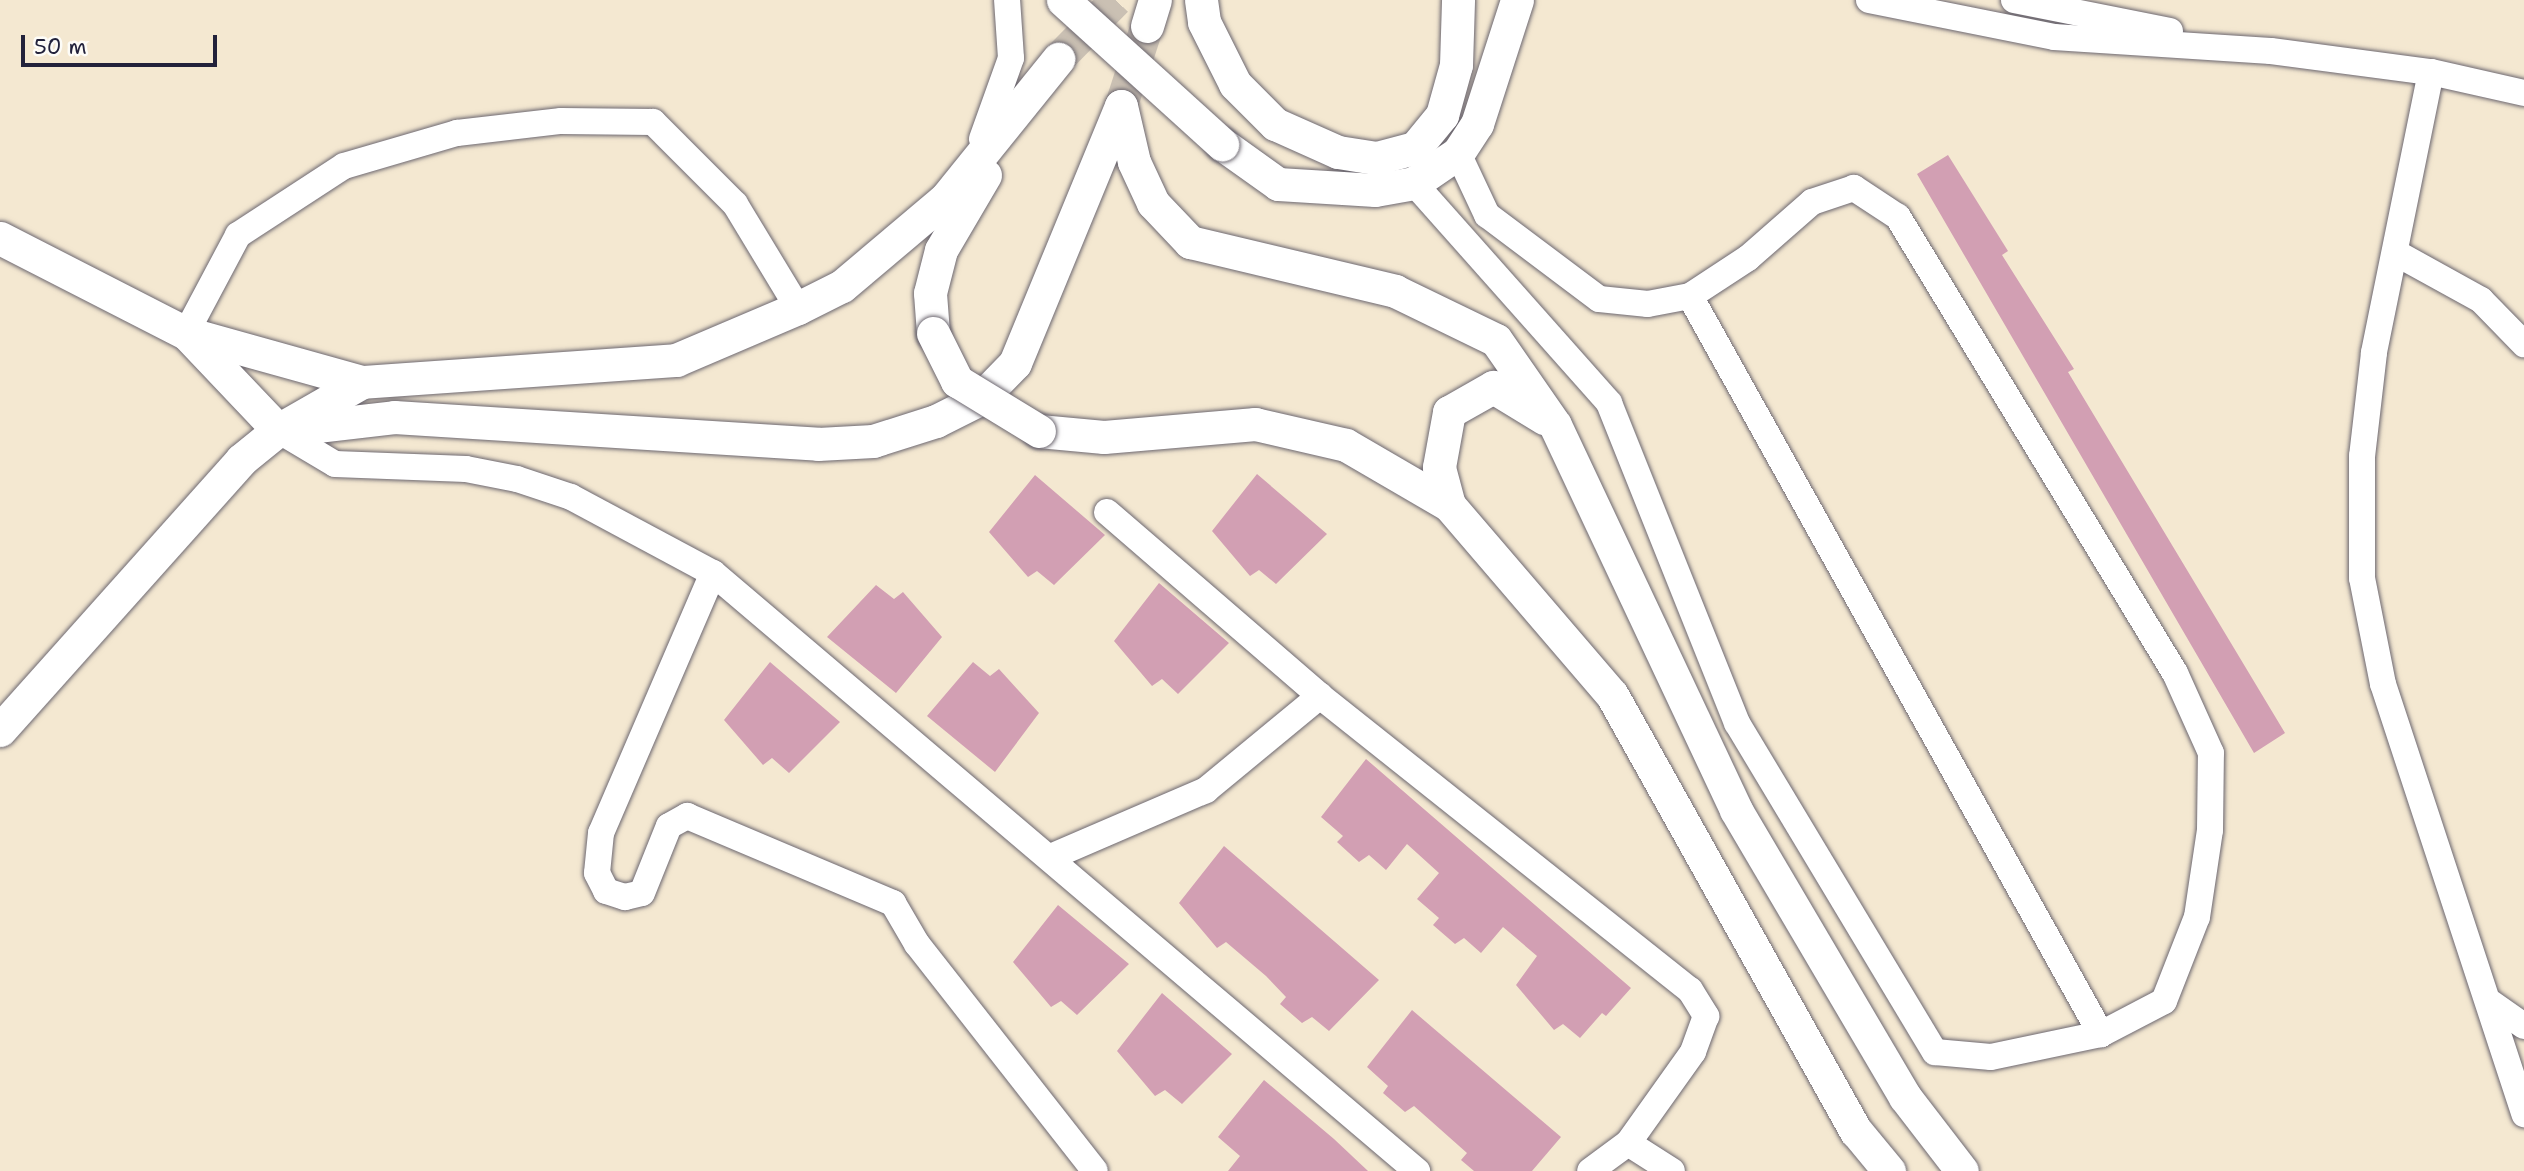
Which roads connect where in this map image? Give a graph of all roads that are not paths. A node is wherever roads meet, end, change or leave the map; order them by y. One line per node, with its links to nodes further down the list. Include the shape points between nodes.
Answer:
1 (1007, 0): 13 (street, via 1011,58 992,122)
2 (1063, 0): 12 (main road, bridge, via 1222,144 1278,184 1375,190)
3 (1201, 0): 4 (main road, via 1204,22 1235,84 1275,124 1338,152 1377,158 1415,148 1442,115 1456,65)
4 (1458, 0)
5 (1517, 0): 11 (main road, via 1477,124)
6 (1869, 0): 8 (street, via 2054,37)
7 (2014, 0): 8 (street)
8 (2271, 51): 9 (street)
9 (2431, 72): 10 (street); 15 (street)
10 (2524, 93)
11 (1458, 153): 12 (main road); 16 (street, via 1487,215 1599,299 1648,304)
12 (1414, 183): 31 (street, via 1609,403 1737,723 1935,1052 1992,1057)
13 (946, 198): 17 (main road, via 842,286); 23 (main road, bridge, via 1049,69 941,250 930,293 933,333 957,381 1039,432 1104,437 1255,424 1346,445)
14 (0, 237): 18 (main road)
15 (2396, 253): 19 (street, via 2482,300); 29 (street, via 2361,456 2362,578 2383,684)
16 (1690, 296): 31 (street); 31 (street, via 1748,258 1812,202 1854,188 1898,217 2175,673 2211,753 2210,830 2197,916 2164,1001)
17 (798, 308): 18 (street, via 735,204 653,122 561,121 457,133 344,166 238,235); 20 (main road, via 676,359)
18 (186, 333): 20 (main road); 22 (main road)
19 (2524, 344)
20 (362, 382): 22 (main road)
21 (1556, 425): 22 (main road, via 1496,340 1395,291 1190,242 1153,203 1134,162 1121,106 1015,363 980,400 936,421 873,441 818,444 394,417); 23 (main road, via 1493,387 1449,412 1439,467); 39 (main road, via 1736,810 1905,1097)
22 (278, 430): 25 (street, via 335,464 466,470 539,486); 27 (main road, via 241,460)
23 (1450, 505): 38 (main road, via 1612,695 1856,1131)
24 (1107, 512): 26 (street)
25 (713, 573): 28 (street); 34 (street, via 601,833 597,873 606,891 625,897 642,893 669,826 687,816 893,903 916,944)
26 (1320, 696): 28 (street, via 1206,790); 33 (street, via 1690,990 1706,1016 1693,1052)
27 (0, 730)
28 (1053, 856): 35 (street)
29 (2491, 1003): 30 (street); 32 (street)
30 (2524, 1026)
31 (2101, 1034)
32 (2524, 1114)
33 (1628, 1143): 36 (street); 37 (street)
34 (1095, 1171)
35 (1417, 1171)
36 (1590, 1171)
37 (1672, 1171)
38 (1889, 1171)
39 (1962, 1171)

